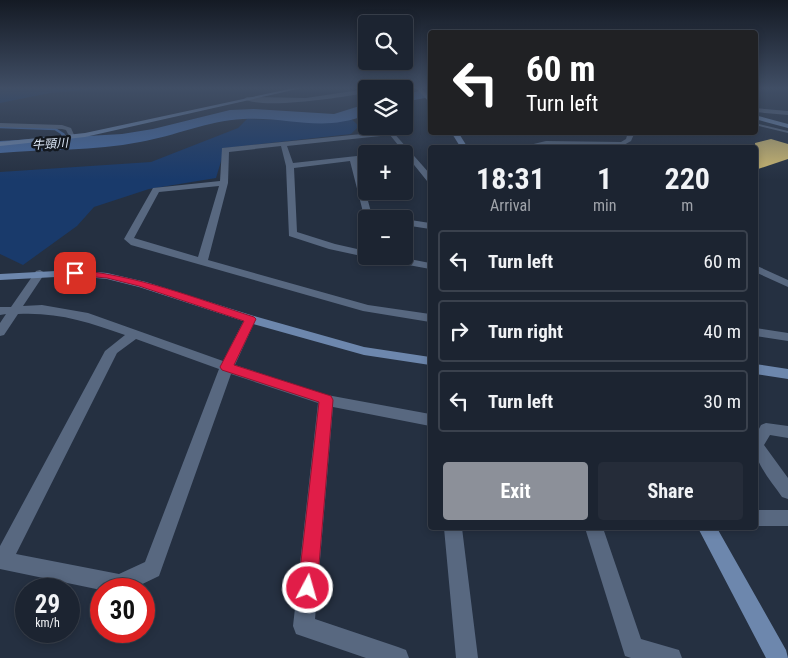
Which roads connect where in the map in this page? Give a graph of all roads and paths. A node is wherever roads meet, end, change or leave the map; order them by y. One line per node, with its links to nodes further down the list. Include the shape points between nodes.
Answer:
1 (156, 119): 9 (street)
2 (763, 119): 3 (street); 6 (street)
3 (758, 120)
4 (758, 121): 7 (lane)
5 (0, 125): 9 (street, via 62,127 69,129)
6 (788, 126)
7 (788, 132)
8 (630, 135): 13 (street, via 622,144 546,142)
9 (72, 137): 11 (street)
10 (283, 143): 12 (street, via 392,133); 17 (street); 19 (street, via 225,150)
11 (0, 144)
12 (402, 145)
13 (533, 145)
14 (358, 158): 15 (street)
15 (353, 159): 17 (street); 20 (street)
16 (413, 159): 18 (street)
17 (290, 166): 23 (street, via 292,234)
18 (428, 177)
19 (224, 183): 24 (street); 24 (street, via 156,190 128,239 135,244)
20 (366, 210)
21 (413, 223): 22 (street)
22 (428, 226)
23 (358, 252)
24 (202, 263): 33 (street, via 367,308)
25 (413, 263): 26 (street)
26 (428, 266)
27 (758, 269): 30 (street)
28 (40, 273): 29 (street); 31 (street); 34 (street, via 107,276)
29 (0, 277)
30 (788, 284)
31 (14, 309): 32 (street); 35 (street); 37 (street, via 42,309 84,316)
32 (0, 311)
33 (428, 318)
34 (250, 319): 39 (street, via 364,351); 40 (street)
35 (0, 332)
36 (758, 332): 38 (street)
37 (134, 334): 40 (street); 40 (street, via 112,351 2,561 120,584 152,569)
38 (788, 337)
39 (428, 362)
40 (227, 367): 43 (street)
41 (758, 369): 42 (street)
42 (788, 374)
43 (326, 400): 44 (street); 54 (street, via 304,626)
44 (428, 420)
45 (788, 432): 46 (street, via 766,429)
46 (758, 443)
47 (758, 449): 48 (street)
48 (788, 492)
49 (758, 518): 50 (street)
50 (788, 518)
51 (453, 530): 55 (street)
52 (595, 530): 56 (street, via 633,648)
53 (708, 530): 57 (street)
54 (398, 658)
55 (467, 658)
56 (671, 658)
57 (778, 658)

